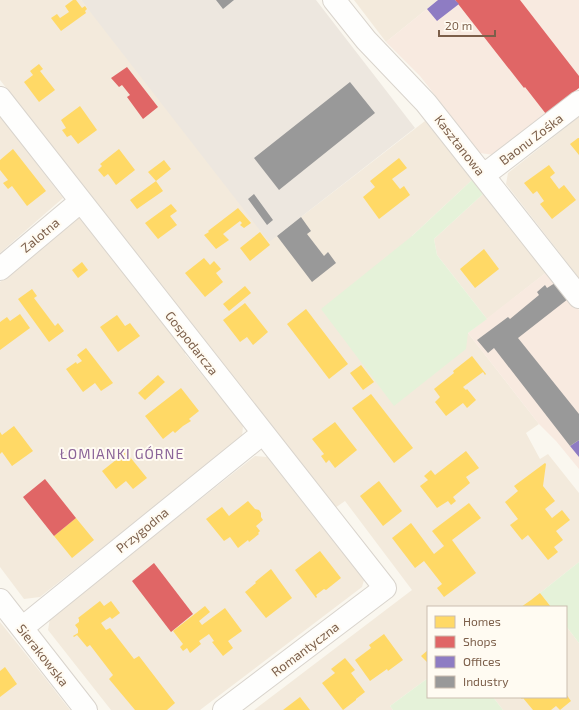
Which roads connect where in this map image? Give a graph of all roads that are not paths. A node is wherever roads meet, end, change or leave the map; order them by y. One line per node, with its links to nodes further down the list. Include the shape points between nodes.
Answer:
1 (334, 0): 4 (street, Kasztanowa, via 366,40 426,103)
2 (0, 98): 5 (street, Gospodarcza)
3 (579, 102): 4 (street, Baonu Zośka)
4 (484, 175): 7 (street, Kasztanowa)
5 (81, 201): 6 (street, Zalotna); 8 (street, Gospodarcza)
6 (0, 268)
7 (579, 297)
8 (263, 433): 9 (street, Gospodarcza); 11 (street, Przygodna)
9 (385, 588): 13 (street, Romantyczna)
10 (0, 600): 11 (street, Sierakowska)
11 (22, 628): 12 (street, Sierakowska)
12 (86, 710)
13 (224, 710)

